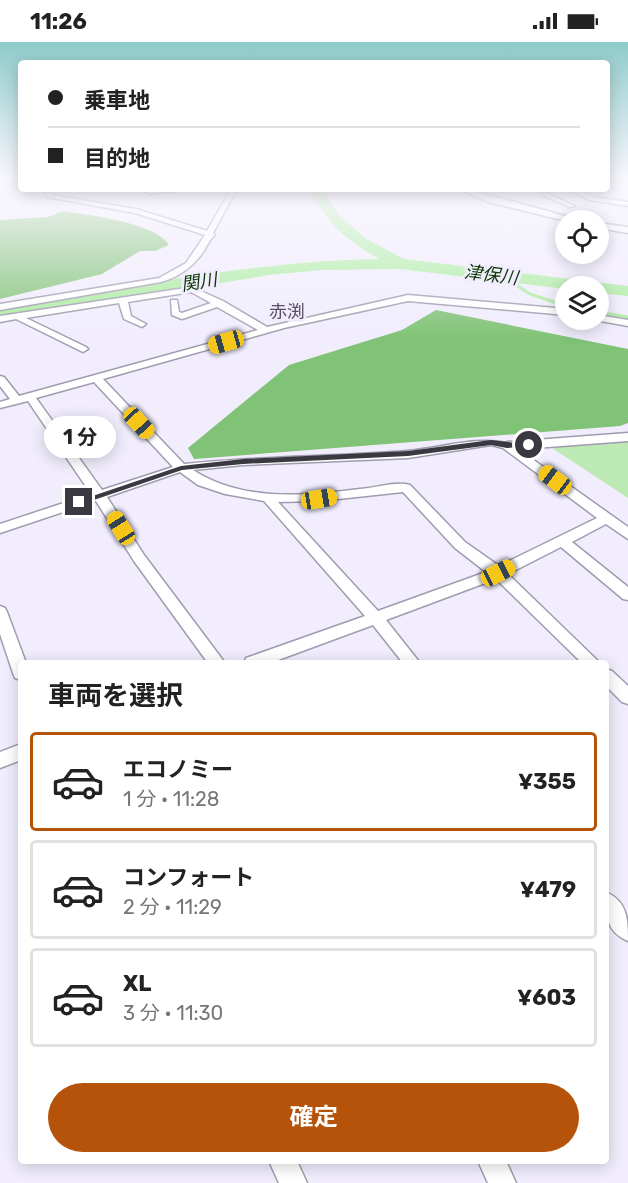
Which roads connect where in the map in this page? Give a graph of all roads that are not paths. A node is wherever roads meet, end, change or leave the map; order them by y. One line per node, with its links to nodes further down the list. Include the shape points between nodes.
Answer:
1 (202, 232): 2 (street)
2 (211, 235): 6 (street, via 188,266 176,275)
3 (123, 300): 5 (street, via 192,289); 8 (street); 12 (street, via 127,317)
4 (174, 302): 5 (street, via 175,313 183,316)
5 (220, 303): 13 (street)
6 (0, 307)
7 (555, 311): 13 (street, via 408,298)
8 (18, 316): 9 (street); 14 (street)
9 (0, 320)
10 (609, 320): 11 (street)
11 (628, 323)
12 (142, 324)
13 (267, 331): 15 (street)
14 (83, 350)
15 (96, 378): 17 (street); 21 (street)
16 (0, 379): 17 (street)
17 (23, 400): 18 (street); 22 (street)
18 (0, 405)
19 (628, 437): 20 (street)
20 (507, 446): 21 (street, via 491,442 408,454 243,461); 24 (street)
21 (181, 468): 22 (street); 23 (street, via 204,482)
22 (99, 495): 25 (street); 32 (street, via 139,558)
23 (268, 498): 28 (street, via 319,499 406,488 460,545); 31 (street)
24 (606, 519): 26 (street); 27 (street)
25 (0, 529)
26 (628, 534)
27 (562, 541): 28 (street); 29 (street)
28 (498, 573): 31 (street); 35 (street)
29 (628, 595)
30 (0, 612): 36 (street)
31 (374, 616): 33 (street); 34 (street)
32 (215, 660)
33 (260, 660)
34 (410, 660)
35 (589, 660)
36 (18, 664)
37 (609, 678): 38 (street)
38 (626, 692)
39 (18, 753): 40 (street)
40 (0, 760)
41 (609, 907): 42 (street)
42 (628, 930)
43 (284, 1164): 45 (street)
44 (493, 1164): 46 (street)
45 (294, 1183)
46 (504, 1183)

